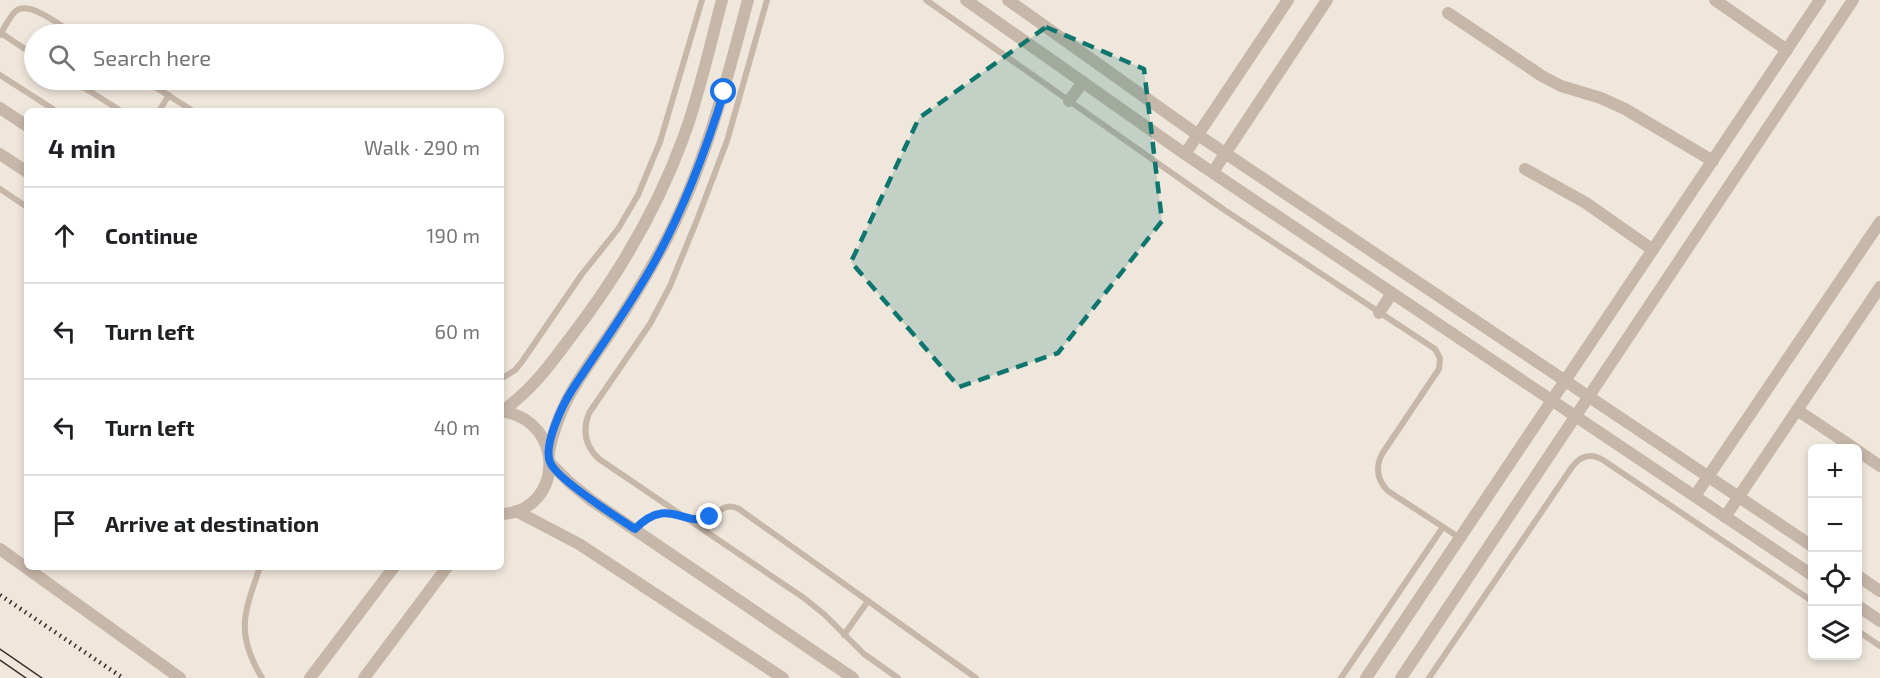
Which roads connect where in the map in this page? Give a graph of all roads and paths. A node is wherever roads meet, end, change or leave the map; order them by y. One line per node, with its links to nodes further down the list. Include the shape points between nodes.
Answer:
1 (702, 0): 45 (lane, via 660,142 638,195 618,229 515,370)
2 (722, 0): 49 (street, via 684,135 642,231 601,297 543,374)
3 (748, 0): 55 (street, via 719,109 688,193 639,289 564,404)
4 (767, 0): 61 (lane, via 727,141 681,259 657,312 586,421 585,438 592,453)
5 (927, 0): 23 (lane)
6 (966, 0): 19 (street)
7 (1008, 0): 30 (street)
8 (1288, 0): 30 (street)
9 (1327, 0): 32 (street)
10 (1715, 0): 17 (street)
11 (1820, 0): 17 (street)
12 (1853, 0): 47 (street)
13 (1448, 13): 34 (street, via 1542,76 1625,109)
14 (58, 24): 15 (lane, via 26,6 17,10)
15 (1, 34): 16 (lane)
16 (24, 49)
17 (1787, 50): 34 (street)
18 (0, 75): 25 (lane)
19 (1083, 82): 23 (street); 33 (street)
20 (88, 90): 26 (lane)
21 (161, 90): 22 (lane)
22 (169, 95): 27 (lane); 28 (lane)
23 (1069, 101): 44 (lane)
24 (0, 108): 29 (street)
25 (51, 108)
26 (116, 108)
27 (161, 108)
28 (188, 108)
29 (24, 124)
30 (1198, 135): 32 (street); 33 (street)
31 (0, 153): 36 (street)
32 (1226, 153): 37 (street); 46 (street)
33 (1185, 154): 37 (street)
34 (1713, 161): 41 (street)
35 (1525, 169): 41 (street, via 1586,203)
36 (24, 170)
37 (1213, 172): 43 (street)
38 (0, 189): 39 (lane)
39 (24, 205)
40 (1880, 222): 57 (street)
41 (1653, 250): 46 (street)
42 (1880, 287): 50 (street)
43 (1392, 293): 44 (street); 48 (street)
44 (1379, 313): 63 (lane, via 1435,349 1440,364 1382,454 1378,474 1388,491)
45 (504, 377)
46 (1566, 381): 47 (street); 48 (street)
47 (1588, 396): 52 (street); 57 (street)
48 (1553, 401): 52 (street); 65 (street)
49 (504, 409)
50 (1797, 410): 53 (street); 59 (street)
51 (504, 411): 55 (street, via 527,420 541,434)
52 (1575, 416): 58 (street); 93 (street)
53 (1847, 444)
54 (1862, 454): 56 (street)
55 (549, 458): 60 (street, via 549,473 541,492 534,500); 64 (street, via 580,491)
56 (1880, 466)
57 (1708, 477): 58 (street); 59 (street)
58 (1695, 496): 62 (street)
59 (1739, 497): 62 (street); 66 (street)
60 (506, 514): 87 (street, via 579,544)
61 (680, 514): 64 (lane, via 652,516); 77 (lane, via 702,520 723,507 734,507); 81 (lane, via 804,598)
62 (1725, 517): 73 (street)
63 (1443, 527): 65 (lane); 91 (lane)
64 (635, 529): 88 (street)
65 (1460, 538): 92 (street)
66 (1808, 543)
67 (0, 549): 68 (street)
68 (24, 566)
69 (29, 570): 83 (street)
70 (259, 570): 84 (lane, via 243,622 249,652)
71 (392, 570): 85 (street)
72 (445, 570): 86 (street)
73 (1808, 572)
74 (1862, 579): 75 (street)
75 (1880, 591)
76 (1808, 598): 94 (lane, via 1603,460 1586,456 1572,467)
77 (868, 601): 81 (lane); 90 (lane)
78 (1862, 609): 79 (street)
79 (1880, 621)
80 (1862, 634): 82 (lane)
81 (844, 635): 89 (lane)
82 (1880, 646)
83 (180, 678)
84 (262, 678)
85 (310, 678)
86 (364, 678)
87 (783, 678)
88 (853, 678)
89 (898, 678)
90 (976, 678)
91 (1341, 678)
92 (1366, 678)
93 (1401, 678)
94 (1429, 678)

